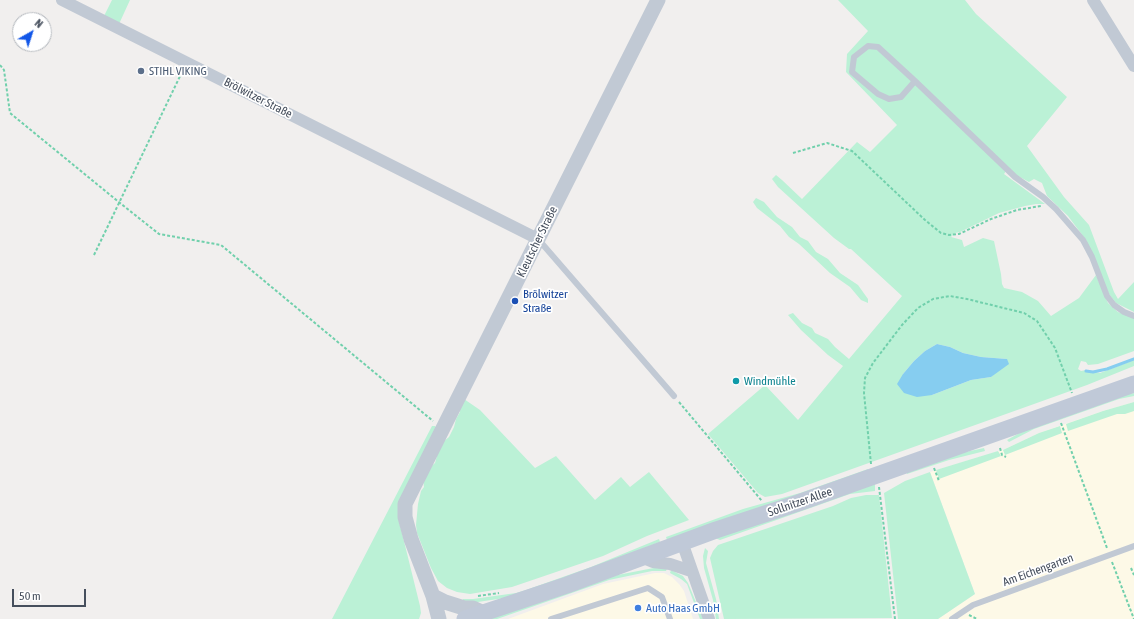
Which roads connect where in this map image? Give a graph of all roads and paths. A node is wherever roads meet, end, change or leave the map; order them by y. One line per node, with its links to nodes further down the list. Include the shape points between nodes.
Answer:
1 (62, 0): 4 (street, Brölwitzer Straße)
2 (658, 0): 11 (street, Kleutscher Straße)
3 (1093, 0): 6 (street)
4 (186, 62): 9 (path); 11 (street, Brölwitzer Straße)
5 (0, 65): 9 (path, via 4,70 10,113)
6 (1134, 66)
7 (915, 81): 7 (lane, via 878,47 868,46 854,57 852,72 878,94 889,99 901,97); 10 (lane, via 1014,177)
8 (793, 153): 10 (path, via 827,142 852,151 925,220 941,233 949,235 959,234 1016,210 1040,206)
9 (120, 203): 12 (path); 18 (path, via 159,234 221,244)
10 (1056, 209): 13 (lane, via 1083,240 1107,296 1114,305)
11 (538, 239): 16 (lane); 18 (street, Kleutscher Straße)
12 (94, 255)
13 (1134, 316)
14 (1134, 384): 26 (main road, Sollnitzer Allee)
15 (1072, 393): 21 (path, via 1055,348 1037,321 1024,313 967,299 950,296 932,299 918,308 902,325 864,378)
16 (674, 396): 25 (path, via 762,500)
17 (1061, 422): 28 (path)
18 (444, 429): 34 (street, Kleutscher Straße, via 405,504 405,517 411,539)
19 (1000, 448): 20 (path, via 1002,455)
20 (1006, 457)
21 (871, 464)
22 (934, 467): 23 (path)
23 (938, 481)
24 (880, 491): 42 (path)
25 (755, 503)
26 (682, 542): 29 (main road, Sollnitzer Allee); 31 (street)
27 (1134, 546): 28 (lane, Am Eichengarten)
28 (1110, 555): 43 (lane, Am Eichengarten, via 972,605); 44 (path)
29 (641, 558): 31 (street); 36 (main road, Sollnitzer Allee)
30 (1131, 568): 32 (path)
31 (691, 571): 41 (street)
32 (1134, 575)
33 (500, 593): 35 (path)
34 (433, 596): 36 (street, via 464,608); 37 (street, Kleutscher Straße)
35 (476, 596)
36 (484, 612): 38 (main road, Sollnitzer Allee)
37 (439, 619)
38 (465, 619)
39 (551, 619): 40 (lane, via 648,588 662,596)
40 (670, 619)
41 (709, 619)
42 (895, 619)
43 (952, 619)
44 (1134, 619)

